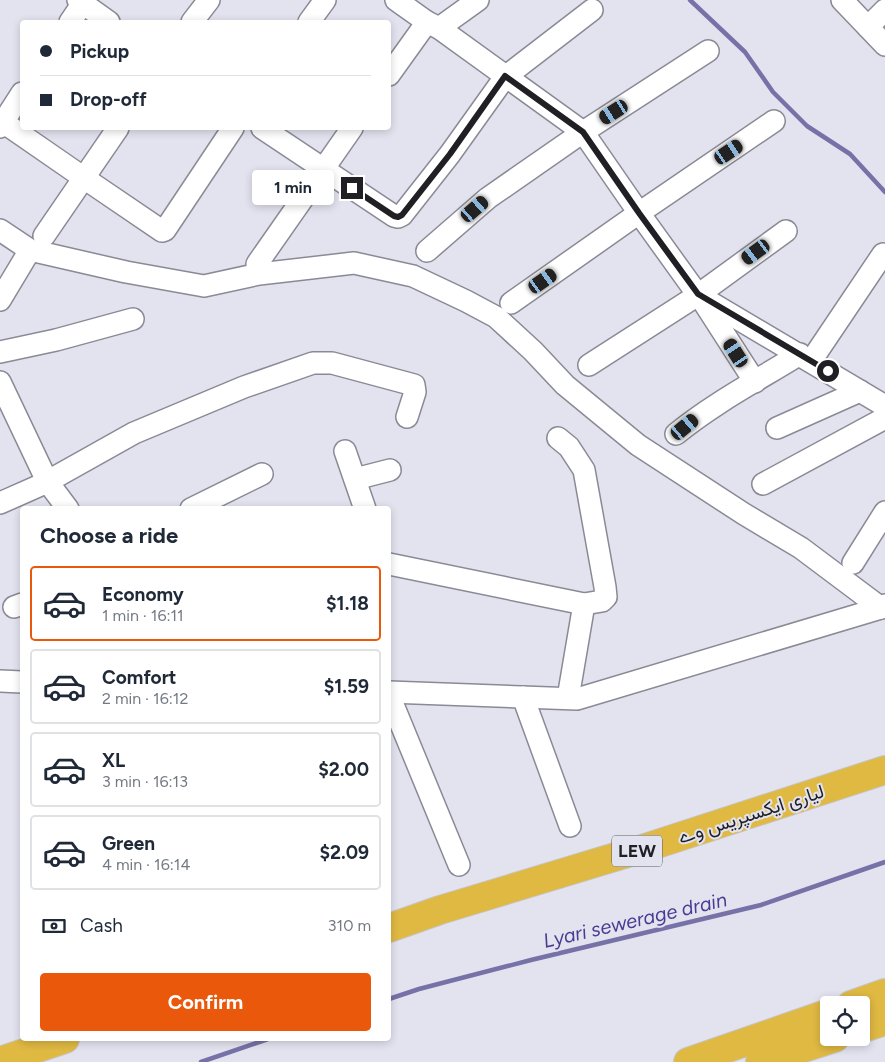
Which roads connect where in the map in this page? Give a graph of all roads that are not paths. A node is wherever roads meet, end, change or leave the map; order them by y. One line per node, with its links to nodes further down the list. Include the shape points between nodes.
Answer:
1 (209, 0): 11 (street)
2 (325, 0): 12 (street)
3 (396, 0): 13 (street)
4 (478, 0): 13 (street)
5 (842, 0): 14 (street)
6 (82, 1): 9 (street); 10 (street)
7 (592, 10): 18 (street)
8 (885, 10): 14 (street)
9 (71, 20)
10 (106, 20)
11 (194, 20)
12 (310, 20)
13 (433, 25): 17 (street); 18 (street)
14 (868, 27): 15 (street)
15 (885, 45)
16 (708, 51): 26 (street)
17 (391, 74)
18 (505, 76): 26 (street); 27 (street, via 402,215 394,216)
19 (20, 96): 21 (street)
20 (774, 121): 29 (street)
21 (1, 123): 28 (street)
22 (117, 130): 28 (street)
23 (232, 130): 28 (street, via 162,231)
24 (265, 130): 27 (street)
25 (351, 130): 27 (street)
26 (583, 132): 29 (street); 33 (street, via 488,198)
27 (324, 169): 35 (street)
28 (84, 178): 32 (street)
29 (639, 213): 36 (street); 38 (street)
30 (0, 230): 32 (street)
31 (786, 231): 36 (street)
32 (37, 243): 37 (street); 66 (street, via 126,272 204,286 259,274 354,263 413,276 496,317 565,385 638,445 801,548)
33 (427, 250)
34 (883, 254): 41 (street)
35 (257, 264)
36 (698, 294): 41 (street); 42 (street); 44 (street)
37 (0, 300)
38 (511, 304)
39 (133, 318): 40 (street)
40 (0, 352)
41 (806, 358): 44 (street); 45 (street)
42 (590, 365)
43 (0, 382): 56 (street)
44 (755, 382): 50 (street, via 718,403)
45 (860, 391): 46 (street); 49 (street)
46 (885, 406)
47 (407, 417): 56 (street, via 414,385 332,364 313,363 244,387 134,433)
48 (885, 418): 57 (street)
49 (777, 428)
50 (676, 434)
51 (558, 438): 65 (street, via 569,447 584,470 605,588 606,597 602,601)
52 (345, 451): 55 (street)
53 (390, 470): 55 (street)
54 (262, 474): 60 (street)
55 (355, 479): 61 (street)
56 (47, 481): 58 (street); 59 (street)
57 (763, 484)
58 (0, 503)
59 (66, 506)
60 (197, 506)
61 (364, 506)
62 (885, 512): 63 (street)
63 (853, 563)
64 (391, 564): 65 (street)
65 (584, 604): 71 (street)
66 (883, 606): 71 (street, via 577,699)
67 (0, 680): 68 (street)
68 (20, 682)
69 (391, 694): 70 (street)
70 (523, 697): 71 (street); 74 (street)
71 (568, 698)
72 (391, 699): 75 (street)
73 (885, 770): 76 (highway, لیاری ایکسپریس وے / LEW)
74 (570, 826)
75 (459, 864)
76 (391, 927)
77 (885, 994): 78 (highway)
78 (870, 999)
79 (820, 1015): 86 (highway)
80 (885, 1021): 81 (highway)
81 (870, 1026)
82 (60, 1041): 84 (highway)
83 (820, 1043): 87 (highway)
84 (18, 1057): 85 (highway)
85 (0, 1061)
86 (688, 1062)
87 (760, 1062)

